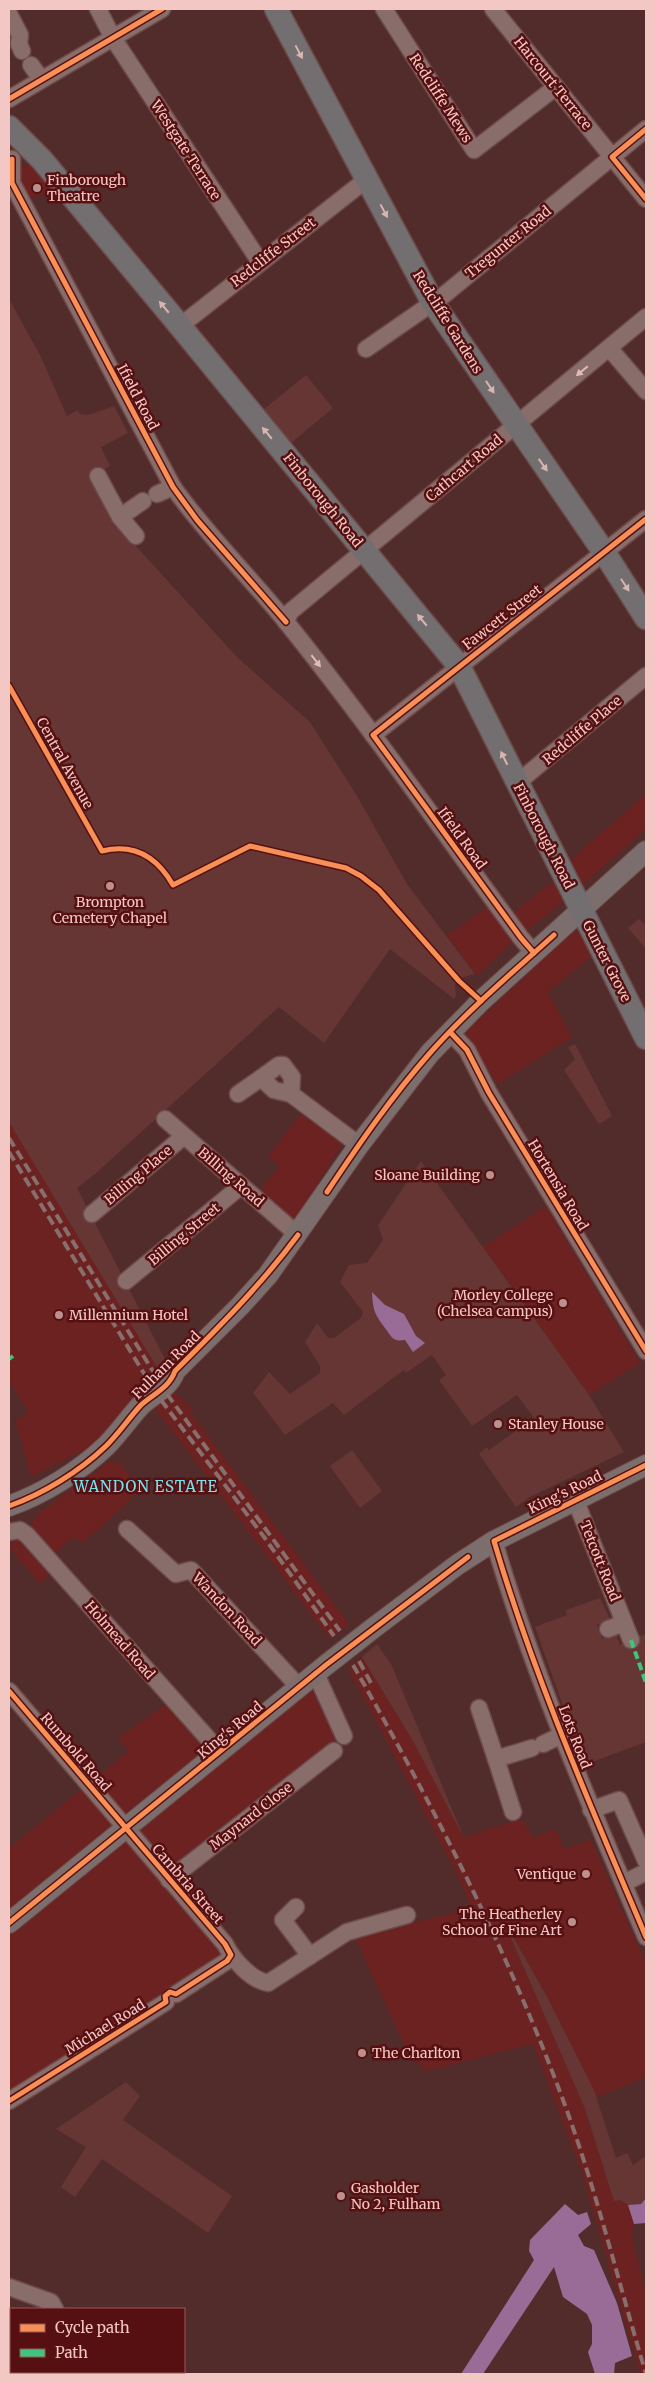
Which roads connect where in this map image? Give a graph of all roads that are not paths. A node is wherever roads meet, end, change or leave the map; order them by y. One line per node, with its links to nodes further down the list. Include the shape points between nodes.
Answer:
1 (98, 9): 7 (street, Westgate Terrace)
2 (162, 9): 7 (street)
3 (276, 9): 18 (highway, Redcliffe Gardens, one-way to 18)
4 (384, 9): 11 (street, Redcliffe Mews, via 474,150)
5 (493, 9): 11 (street, Harcourt Terrace)
6 (9, 14): 8 (street, via 20,35)
7 (113, 38): 10 (street); 20 (street, Westgate Terrace)
8 (22, 51)
9 (31, 65): 10 (street)
10 (41, 79): 12 (street)
11 (556, 87): 15 (street, Harcourt Terrace)
12 (9, 99)
13 (9, 127): 17 (highway, Finborough Road)
14 (646, 129): 15 (street, Tregunter Road)
15 (612, 157): 19 (street, Harcourt Terrace); 21 (street, Tregunter Road)
16 (10, 158): 17 (street, Ifield Road); 29 (street, Ifield Road, via 12,183)
17 (42, 160): 23 (highway, Finborough Road, one-way to 17)
18 (367, 179): 20 (street, Redcliffe Street); 21 (highway, Redcliffe Gardens, one-way to 21)
19 (646, 199)
20 (260, 262): 23 (street, Redcliffe Street)
21 (433, 303): 25 (street, Tregunter Road); 27 (highway, Redcliffe Gardens, one-way to 27)
22 (646, 317): 24 (street, Cathcart Road)
23 (180, 326): 33 (highway, Finborough Road, one-way to 23)
24 (609, 348): 26 (street); 27 (street, Cathcart Road, one-way to 27)
25 (366, 350)
26 (646, 391)
27 (516, 425): 33 (street, Cathcart Road); 34 (highway, Redcliffe Gardens, one-way to 34)
28 (98, 476): 30 (street)
29 (173, 487): 30 (street); 36 (street, Ifield Road, via 197,520)
30 (120, 517): 32 (street)
31 (646, 519): 34 (street, Fawcett Street)
32 (136, 536)
33 (365, 551): 36 (street, Cathcart Road, via 290,612); 37 (highway, Finborough Road, one-way to 33)
34 (604, 552): 35 (highway, Redcliffe Gardens, one-way to 35); 37 (street, Fawcett Street)
35 (646, 618)
36 (286, 622): 39 (street, Ifield Road, one-way to 39)
37 (459, 666): 39 (street, Fawcett Street); 40 (highway, Finborough Road, one-way to 37)
38 (646, 676): 40 (street, Redcliffe Place)
39 (373, 735): 43 (street, Ifield Road)
40 (517, 783): 42 (highway, Finborough Road)
41 (646, 851): 42 (main road, Fulham Road)
42 (581, 911): 43 (main road, Fulham Road); 45 (highway, Gunter Grove)
43 (534, 953): 44 (main road, Fulham Road)
44 (450, 1032): 51 (main road, Fulham Road, via 413,1073); 56 (street, Hortensia Road, via 467,1050 489,1093)
45 (646, 1038)
46 (260, 1078): 47 (street); 48 (street, via 274,1090); 48 (street, via 279,1066 287,1067 292,1080)
47 (238, 1094)
48 (291, 1094): 51 (street)
49 (165, 1119): 50 (street, Billing Road)
50 (184, 1136): 52 (street, Billing Road); 53 (street, Billing Place)
51 (359, 1145): 54 (main road, Fulham Road)
52 (241, 1186): 54 (street, Billing Road); 55 (street, Billing Street)
53 (92, 1214)
54 (298, 1235): 59 (main road, Fulham Road, via 268,1276 240,1306 175,1371 166,1371 145,1393 142,1404 106,1446 35,1495)
55 (126, 1281)
56 (646, 1351)
57 (646, 1465): 58 (main road, King's Road)
58 (575, 1500): 62 (main road, King's Road); 63 (street, Tetcott Road)
59 (9, 1506)
60 (127, 1528): 67 (street, Wandon Road, via 176,1574 191,1570)
61 (14, 1531): 72 (street, Holmead Road, via 27,1535)
62 (494, 1541): 66 (main road, King's Road, bridge); 70 (street, Lots Road)
63 (624, 1623): 64 (street); 65 (street, Tetcott Road)
64 (608, 1629)
65 (631, 1640)
66 (321, 1669): 67 (main road, King's Road); 71 (street)
67 (299, 1687): 72 (main road, King's Road)
68 (9, 1692): 77 (street, Rumbold Road)
69 (479, 1708): 74 (street)
70 (562, 1735): 74 (street); 75 (street, Lots Road)
71 (344, 1736)
72 (220, 1752): 77 (main road, King's Road)
73 (334, 1752): 80 (street, Maynard Close)
74 (496, 1759): 76 (street)
75 (591, 1810): 78 (street, via 619,1800); 81 (street, Lots Road)
76 (513, 1812)
77 (126, 1828): 80 (street, Cambria Street); 84 (main road, King's Road)
78 (646, 1861)
79 (646, 1872): 81 (street)
80 (169, 1880): 86 (street, Cambria Street)
81 (624, 1883): 85 (street, Lots Road)
82 (296, 1907): 87 (street, via 282,1920)
83 (407, 1915): 87 (street, via 347,1932)
84 (9, 1923)
85 (646, 1936)
86 (231, 1955): 87 (street, Cambria Street, via 259,1982 268,1983); 88 (street, Michael Road, via 171,1998)
87 (310, 1956)
88 (9, 2101)
89 (9, 2287): 90 (street, via 51,2302)
90 (54, 2308)

